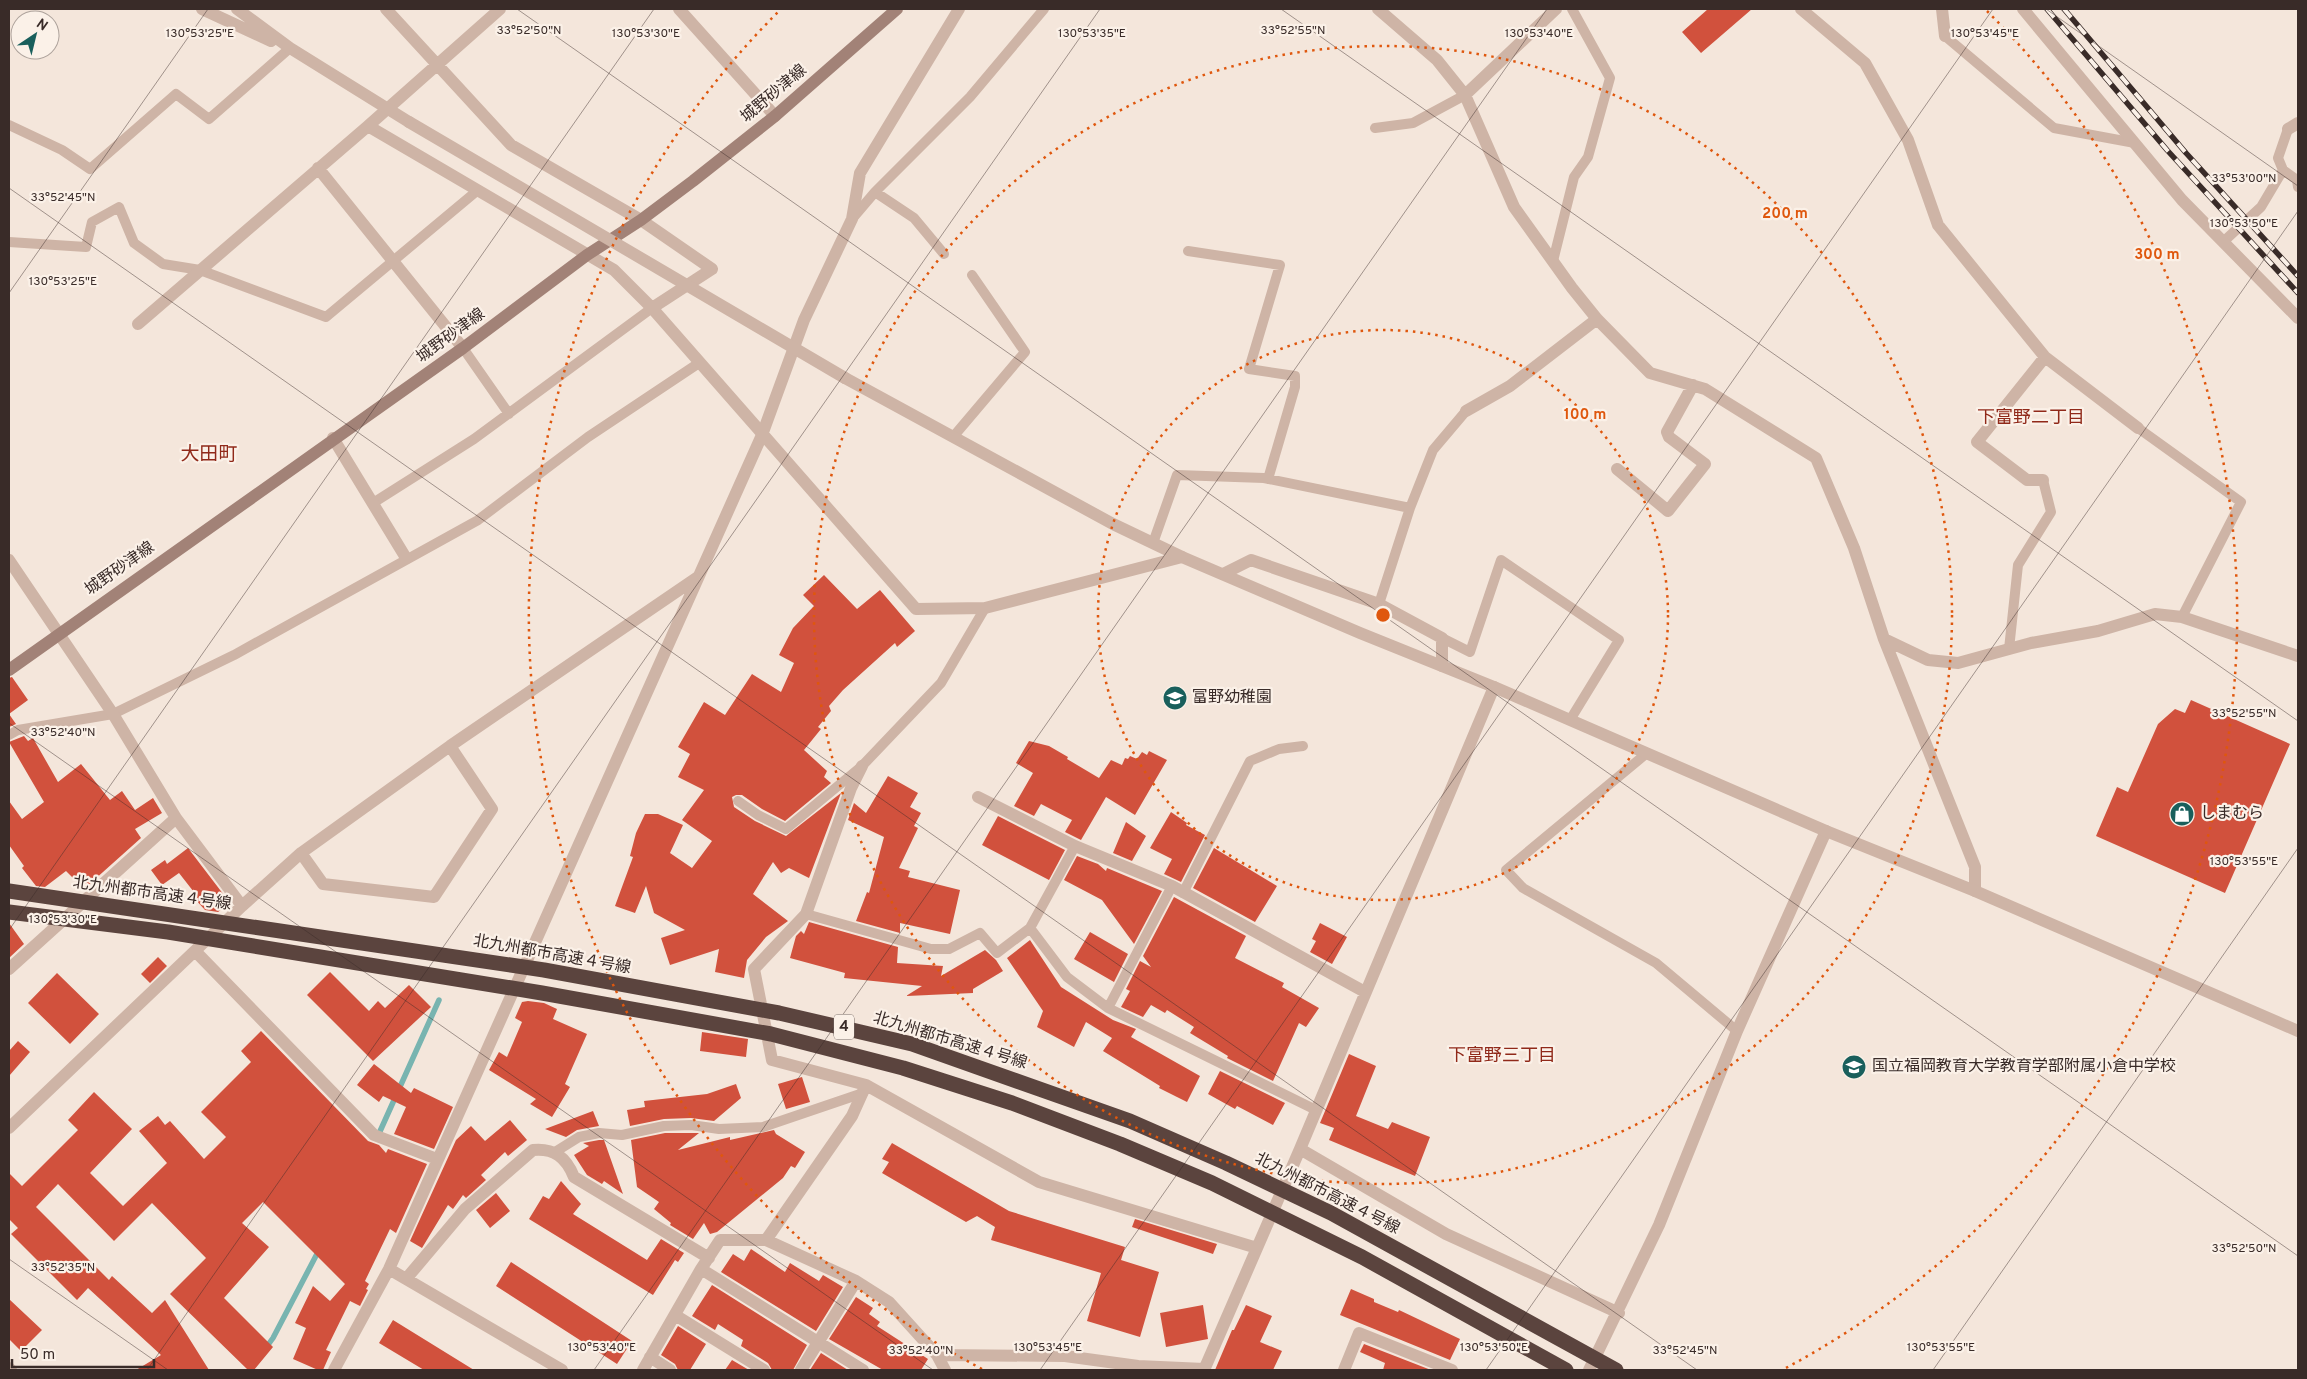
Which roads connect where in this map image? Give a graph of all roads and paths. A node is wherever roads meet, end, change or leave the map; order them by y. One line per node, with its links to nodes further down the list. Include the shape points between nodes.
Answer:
1 (202, 9): 16 (street)
2 (237, 9): 16 (street)
3 (386, 9): 17 (street)
4 (500, 9): 17 (street)
5 (679, 9): 20 (street)
6 (897, 9): 20 (main road, 城野砂津線)
7 (959, 9): 31 (street, via 860,173)
8 (1044, 9): 30 (lane, via 970,97)
9 (1378, 9): 18 (street, via 1437,60)
10 (1556, 9): 18 (street)
11 (1572, 9): 39 (lane, via 1610,78 1588,157 1574,177)
12 (1801, 9): 47 (street, via 1865,63 1908,140 1938,225)
13 (1942, 9): 15 (street)
14 (2023, 9): 25 (street)
15 (1944, 36): 25 (lane, via 2054,128)
16 (290, 48): 19 (street); 21 (lane, via 209,119 176,94 90,169 62,150)
17 (436, 65): 19 (street); 32 (street, via 512,145)
18 (1465, 95): 24 (lane, via 1413,123); 39 (street, via 1514,207)
19 (388, 109): 22 (street); 54 (street, bridge, via 846,378)
20 (776, 116): 32 (main road, 城野砂津線)
21 (9, 125)
22 (368, 126): 26 (street); 29 (street)
23 (2293, 126): 27 (lane, via 2278,158)
24 (1375, 128)
25 (2135, 143): 34 (street, via 2182,200)
26 (318, 168): 38 (street); 40 (street)
27 (2283, 170): 28 (lane, via 2296,180); 34 (lane, via 2261,207)
28 (2298, 187)
29 (478, 190): 36 (street); 38 (lane)
30 (875, 192): 31 (lane); 37 (lane, via 914,218)
31 (852, 219): 53 (street, via 804,320)
32 (641, 220): 36 (main road, 城野砂津線); 42 (street, via 712,269)
33 (9, 242): 40 (lane, via 86,247 92,222 119,208 134,243 163,264)
34 (2224, 242): 43 (street)
35 (1188, 251): 57 (lane, via 1280,265 1249,369 1295,376 1295,387)
36 (587, 254): 42 (street, via 614,270); 46 (main road, 城野砂津線)
37 (944, 254)
38 (394, 260): 40 (lane, via 326,317); 46 (street)
39 (1553, 261): 44 (street)
40 (200, 270): 45 (street)
41 (972, 275): 54 (lane, via 1025,352)
42 (652, 308): 48 (street); 51 (lane)
43 (2298, 318)
44 (1598, 319): 49 (street, via 1650,373); 50 (street, via 1510,386)
45 (138, 324)
46 (463, 348): 51 (lane); 55 (main road, 城野砂津線)
47 (2044, 357): 52 (street); 58 (street, via 1977,442 2027,480)
48 (699, 363): 53 (street); 63 (lane, via 588,437 478,520)
49 (1693, 385): 56 (street, via 1667,432 1669,437 1705,464 1668,511); 72 (street, via 1705,389 1816,458 1854,548)
50 (1466, 411): 60 (lane, via 1433,450)
51 (509, 414): 59 (lane)
52 (2138, 428): 69 (lane, via 2241,502)
53 (762, 435): 66 (street); 68 (street, via 916,609)
54 (953, 437): 61 (street)
55 (333, 438): 59 (street); 70 (main road, 城野砂津線)
56 (1617, 469)
57 (1268, 479): 60 (lane); 61 (lane, via 1177,475)
58 (2043, 480): 73 (lane, via 2051,512 2018,566)
59 (373, 503): 63 (street)
60 (1410, 508): 67 (lane)
61 (1153, 543): 62 (street)
62 (1182, 557): 65 (street); 68 (street)
63 (406, 558): 78 (lane, via 234,655)
64 (9, 560): 70 (street)
65 (1223, 574): 67 (street, via 1251,560); 75 (street)
66 (700, 576): 81 (street); 109 (street)
67 (1379, 604): 71 (street)
68 (985, 608): 84 (lane, via 941,682)
69 (2182, 617): 73 (street, via 2156,614 2098,631); 74 (street)
70 (58, 634): 76 (main road, 城野砂津線); 78 (street)
71 (1442, 638): 75 (street); 79 (lane, via 1470,652 1501,560 1619,640)
72 (1884, 639): 73 (street, via 1928,660 1958,663); 93 (street, via 1975,867)
73 (2009, 650)
74 (2298, 656)
75 (1442, 666): 77 (street)
76 (9, 670)
77 (1494, 687): 79 (street); 100 (street)
78 (113, 714): 80 (lane, via 18,730); 87 (street)
79 (1570, 720): 83 (street)
80 (9, 735)
81 (450, 746): 90 (street); 90 (street, via 492,809 434,897 322,884)
82 (1303, 746): 91 (lane, via 1279,749 1250,760)
83 (1647, 753): 88 (street); 102 (lane, via 1506,870 1524,888 1656,963)
84 (862, 766): 86 (lane, via 786,829); 96 (street, via 851,788)
85 (978, 797): 89 (street)
86 (738, 801)
87 (176, 818): 94 (street); 99 (street)
88 (1826, 831): 93 (street); 102 (street)
89 (1075, 846): 91 (street); 97 (lane)
90 (301, 854): 94 (street)
91 (1177, 890): 100 (street); 101 (lane)
92 (9, 891): 136 (highway, 北九州都市高速４号線 / 4, bridge, via 544,970 779,1013 912,1044 1130,1121 1226,1163 1330,1213)
93 (1975, 891): 103 (street)
94 (242, 906): 98 (street)
95 (9, 912): 134 (highway, 4, bridge, via 168,932 542,993 771,1034 903,1068 1012,1103 1212,1183 1332,1241)
96 (806, 914): 97 (lane, via 932,949 949,949 980,933 997,953); 104 (street, via 754,968 772,1060)
97 (1030, 928): 101 (lane, via 1067,977)
98 (196, 952): 106 (street); 109 (street, via 374,1134)
99 (9, 969)
100 (1365, 992): 105 (street)
101 (1108, 1008): 105 (lane)
102 (1737, 1031): 117 (street, via 1660,1225)
103 (2298, 1031)
104 (865, 1089): 108 (lane, via 763,1127 719,1129 691,1125 664,1126 622,1135 599,1133 579,1137); 110 (street, via 852,1116); 111 (street, via 1039,1182)
105 (1316, 1110): 107 (street)
106 (9, 1128)
107 (1300, 1149): 111 (street); 117 (street, via 1446,1234)
108 (555, 1152): 112 (street, via 574,1177); 115 (street, via 548,1148 533,1150 465,1209)
109 (437, 1159): 113 (street)
110 (766, 1240): 112 (street, via 720,1240); 116 (street)
111 (1257, 1248): 131 (street)
112 (709, 1258): 114 (street)
113 (389, 1269): 115 (street); 123 (street)
114 (701, 1269): 118 (street); 119 (street)
115 (406, 1279): 124 (street)
116 (856, 1281): 119 (street); 120 (street, via 889,1302)
117 (1619, 1313): 135 (street)
118 (675, 1315): 121 (street); 127 (street)
119 (819, 1343): 128 (street); 129 (street)
120 (937, 1355): 130 (street); 131 (street, via 1065,1356 1138,1366)
121 (650, 1358): 125 (street); 126 (street)
122 (1426, 1365): 132 (street, via 1359,1333); 133 (street)
123 (334, 1370)
124 (562, 1370)
125 (643, 1370)
126 (670, 1370)
127 (764, 1370)
128 (802, 1370)
129 (864, 1370)
130 (945, 1370)
131 (1204, 1370)
132 (1344, 1370)
133 (1452, 1370)
134 (1566, 1370)
135 (1589, 1370)
136 (1616, 1370)

